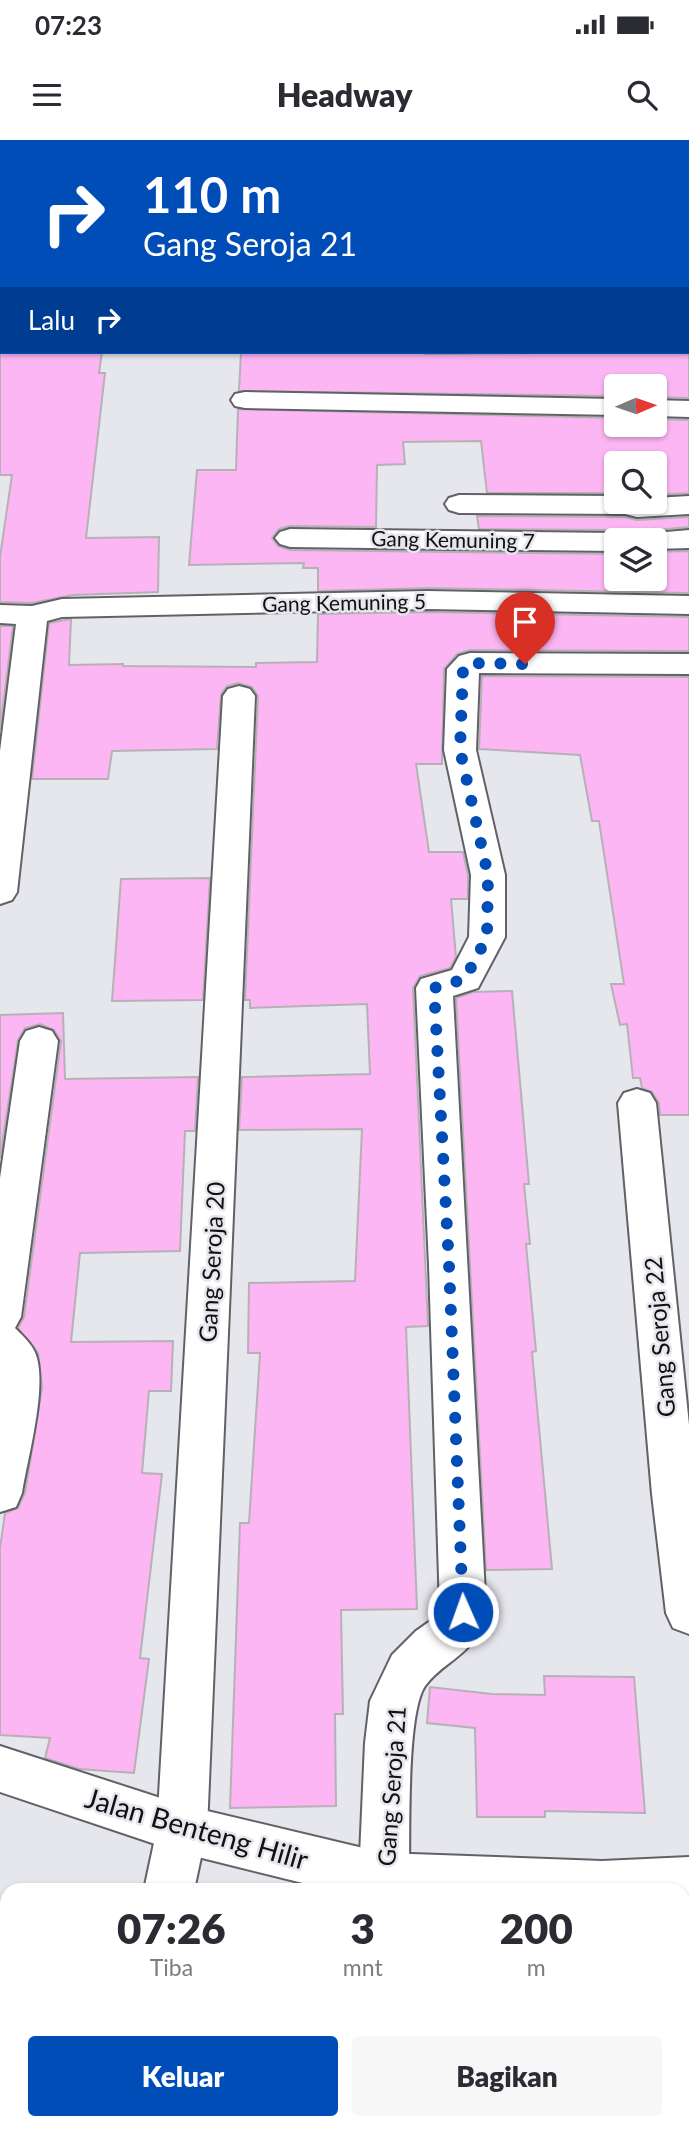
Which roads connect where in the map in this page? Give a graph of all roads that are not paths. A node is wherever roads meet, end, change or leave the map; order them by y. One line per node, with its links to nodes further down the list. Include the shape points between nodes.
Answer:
1 (245, 400): 2 (street)
2 (604, 407)
3 (667, 408): 4 (street)
4 (689, 409)
5 (460, 504): 6 (street)
6 (689, 505)
7 (290, 538): 10 (street, Gang Kemuning 7)
8 (689, 539): 9 (street)
9 (667, 540)
10 (604, 542)
11 (689, 605): 12 (street, Gang Kemuning 5, via 426,600 62,608)
12 (16, 615): 15 (street)
13 (689, 664): 24 (street, Gang Seroja 21, via 470,663 463,669 460,750 488,875 487,937 465,979 434,988 463,1612 452,1632 409,1670 394,1700)
14 (239, 696): 23 (street, Gang Seroja 20)
15 (0, 892)
16 (38, 1041): 18 (street)
17 (637, 1102): 21 (street, Gang Seroja 22)
18 (0, 1317)
19 (0, 1340): 20 (street, via 16,1357 19,1382)
20 (0, 1493)
21 (689, 1614)
22 (0, 1769): 23 (street, Jalan Benteng Hilir)
23 (183, 1829): 24 (street, Jalan Benteng Hilir); 26 (street, Gang Seroja 20)
24 (384, 1878): 27 (street, Jalan Benteng Hilir)
25 (689, 1882): 28 (street, Jalan Benteng Hilir)
26 (171, 1883)
27 (520, 1883)
28 (667, 1883)

